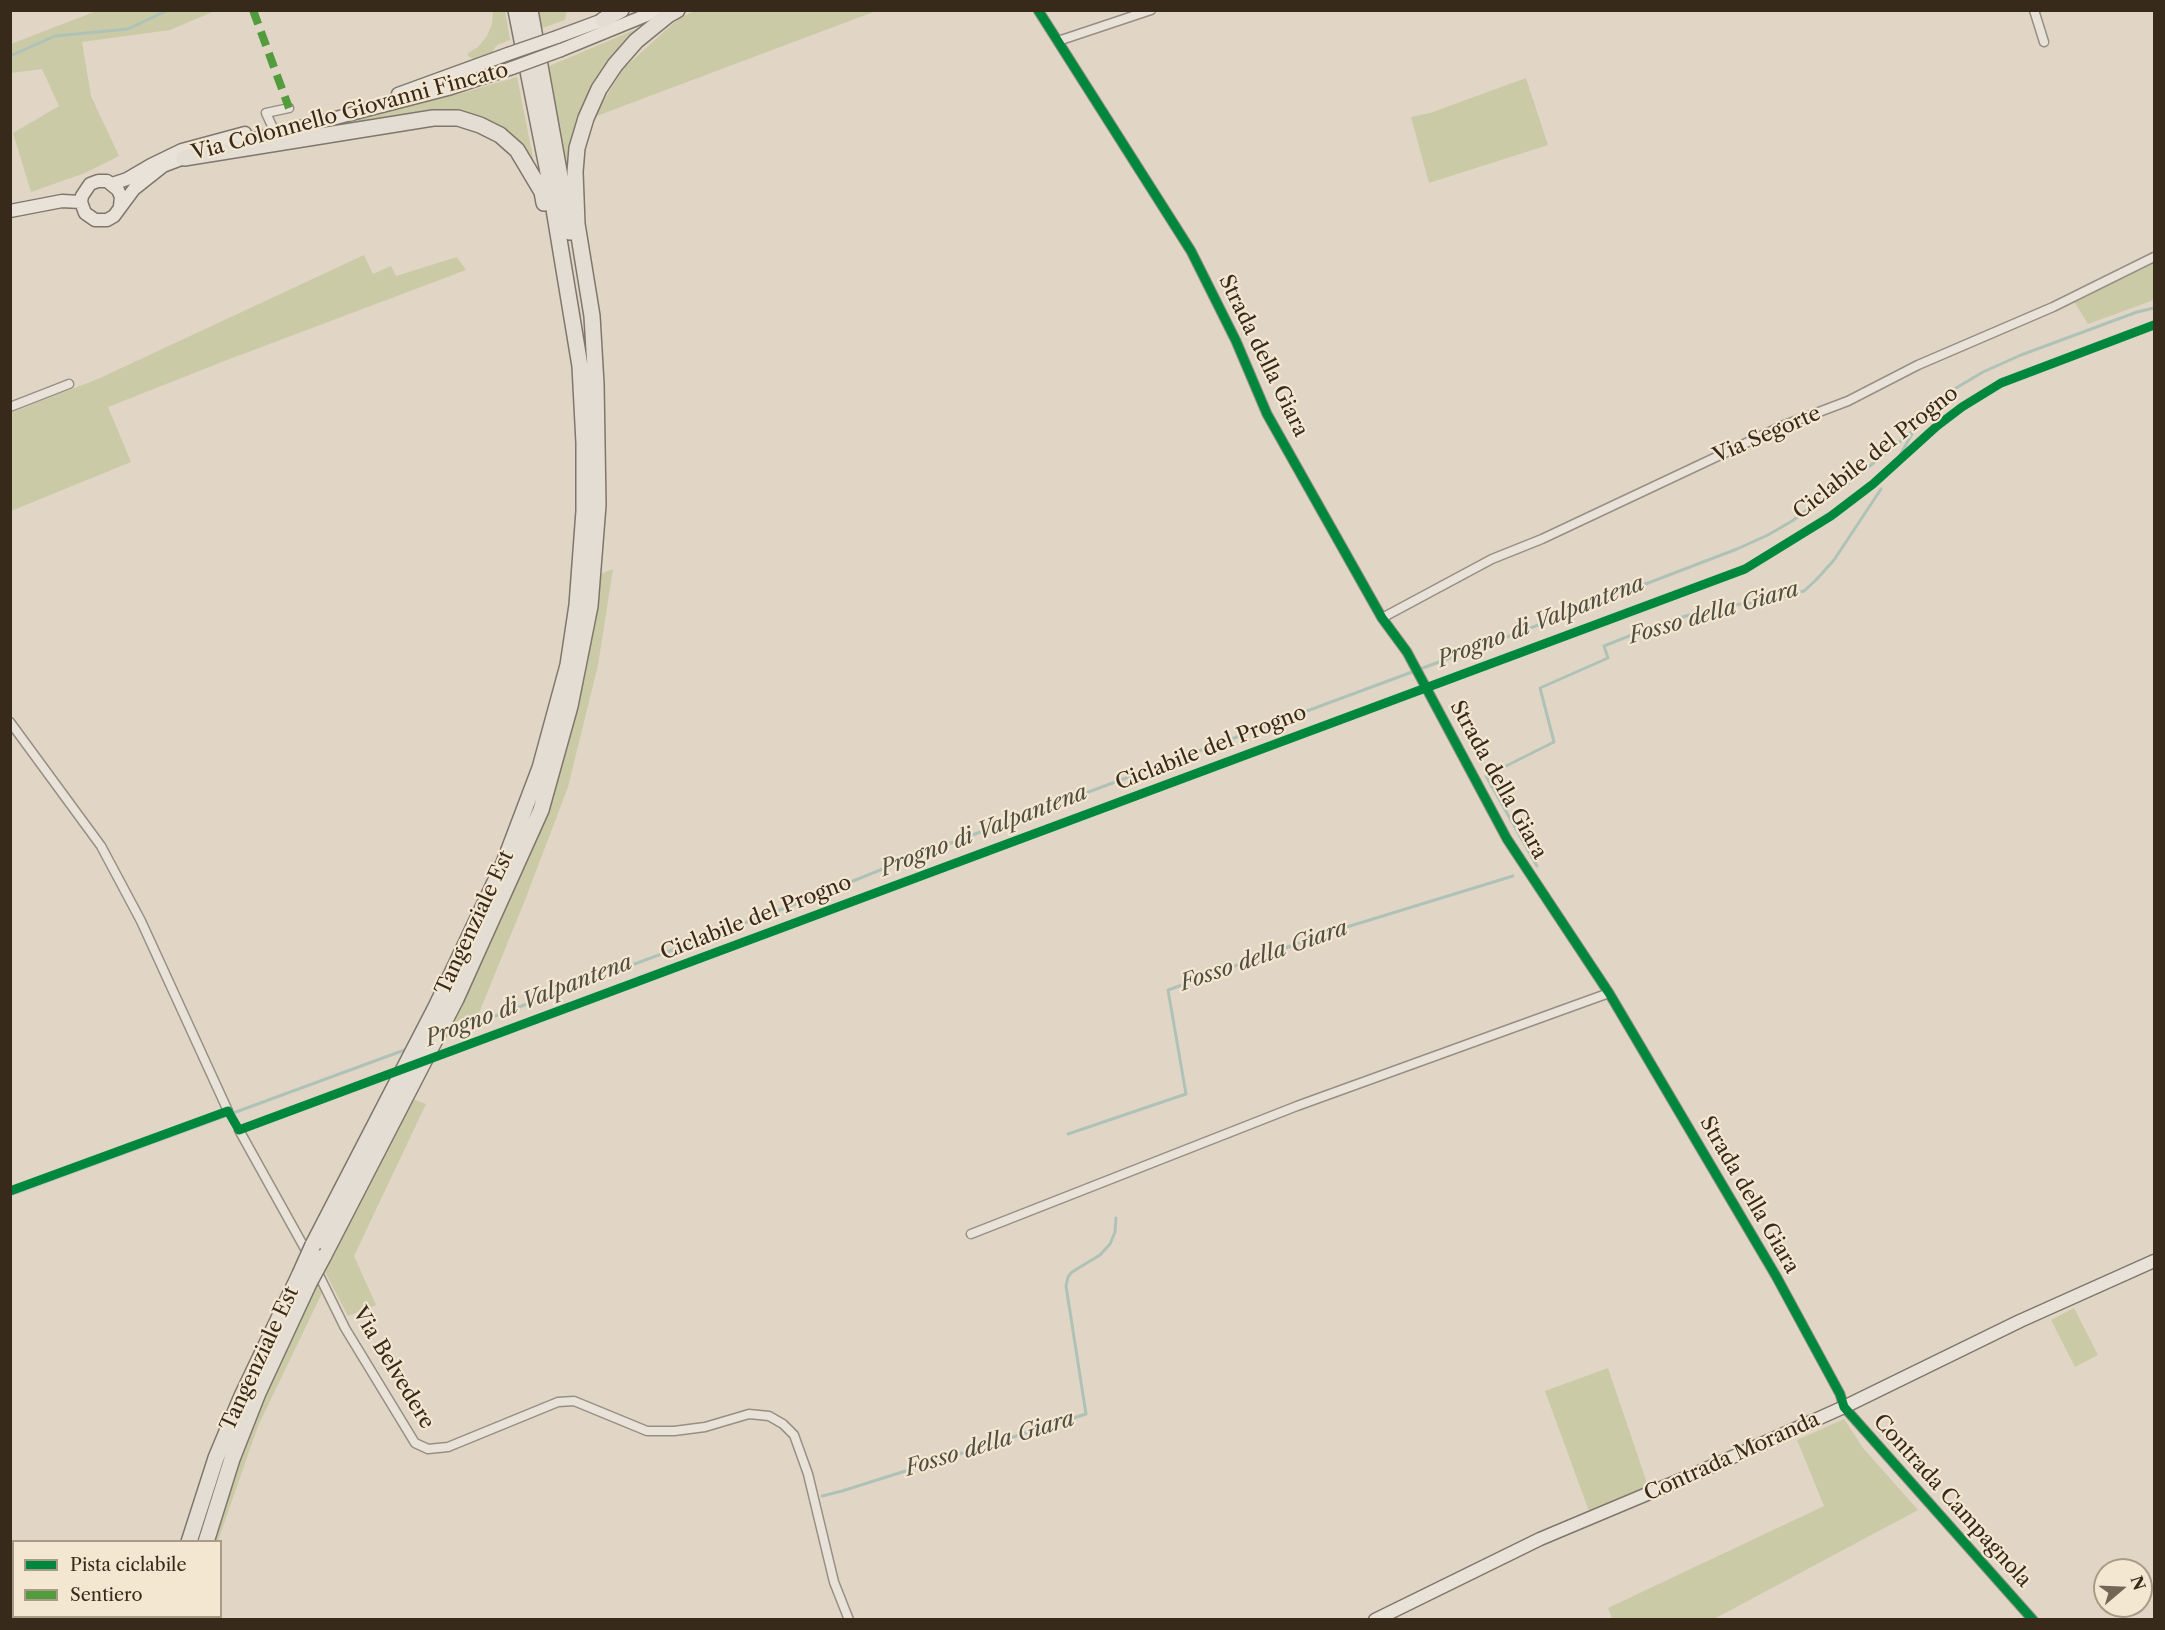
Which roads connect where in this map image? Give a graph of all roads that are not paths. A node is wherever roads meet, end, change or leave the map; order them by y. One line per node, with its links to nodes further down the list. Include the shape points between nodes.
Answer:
1 (516, 10): 21 (highway)
2 (530, 10): 23 (highway)
3 (621, 10): 10 (highway)
4 (626, 10): 10 (main road, Via Colonnello Giovanni Fincato)
5 (659, 10): 15 (main road, Via Colonnello Giovanni Fincato, bridge, via 561,50 448,89)
6 (677, 10): 23 (highway, via 636,41 615,65 599,89 577,147 577,224 592,316)
7 (1038, 10): 11 (street, Strada della Giara)
8 (1151, 10): 11 (street)
9 (2034, 10): 12 (street)
10 (603, 20): 14 (main road, Via Colonnello Giovanni Fincato, bridge, via 402,93)
11 (1058, 41): 25 (street, Strada della Giara, via 1191,251 1267,414)
12 (2044, 42)
13 (289, 108): 14 (street, via 266,113)
14 (272, 126): 16 (main road, Via Colonnello Giovanni Fincato, via 182,150)
15 (184, 158): 18 (main road, Via Colonnello Giovanni Fincato, via 163,166); 21 (highway, via 433,118 458,118 500,135 517,150 542,192)
16 (112, 184): 17 (main road, Via Colonnello Giovanni Fincato, via 103,180 90,184); 18 (main road, via 120,193)
17 (81, 202): 18 (main road, Via Colonnello Giovanni Fincato, via 85,213 100,220 114,216); 19 (main road, via 62,201)
18 (120, 206)
19 (10, 211)
20 (2154, 257): 25 (street, Via Segorte, via 2053,308 1918,365 1848,401 1782,426 1492,559)
21 (580, 366): 31 (highway, Tangenziale Est, via 584,511 578,605 568,664 540,768 504,863)
22 (69, 384): 24 (street)
23 (596, 384): 31 (highway, Tangenziale Est, via 597,505 590,606 570,706 541,810 456,999 404,1102)
24 (10, 407)
25 (1382, 618): 27 (street, Strada della Giara, via 1407,652 1507,839)
26 (10, 722): 28 (street, via 101,846 141,921)
27 (1609, 993): 30 (street, via 1297,1106); 34 (street, Strada della Giara, via 1776,1276)
28 (227, 1108)
29 (239, 1130): 37 (street, Via Belvedere, via 323,1280 345,1328 415,1443 428,1449 448,1447 558,1402 574,1401 647,1431 705,1426 749,1414 769,1416 794,1435 802,1455 834,1582)
30 (971, 1234)
31 (318, 1251): 33 (highway, Tangenziale Est, bridge)
32 (2154, 1261): 34 (main road, Contrada Moranda)
33 (305, 1278): 35 (highway, Tangenziale Est, via 242,1396 216,1458); 36 (highway, Tangenziale Est, via 232,1459)
34 (1844, 1407): 38 (main road, Contrada Moranda, via 1540,1539); 39 (street, Contrada Campagnola)
35 (190, 1540)
36 (207, 1540)
37 (849, 1620)
38 (1375, 1620)
39 (2033, 1620)

